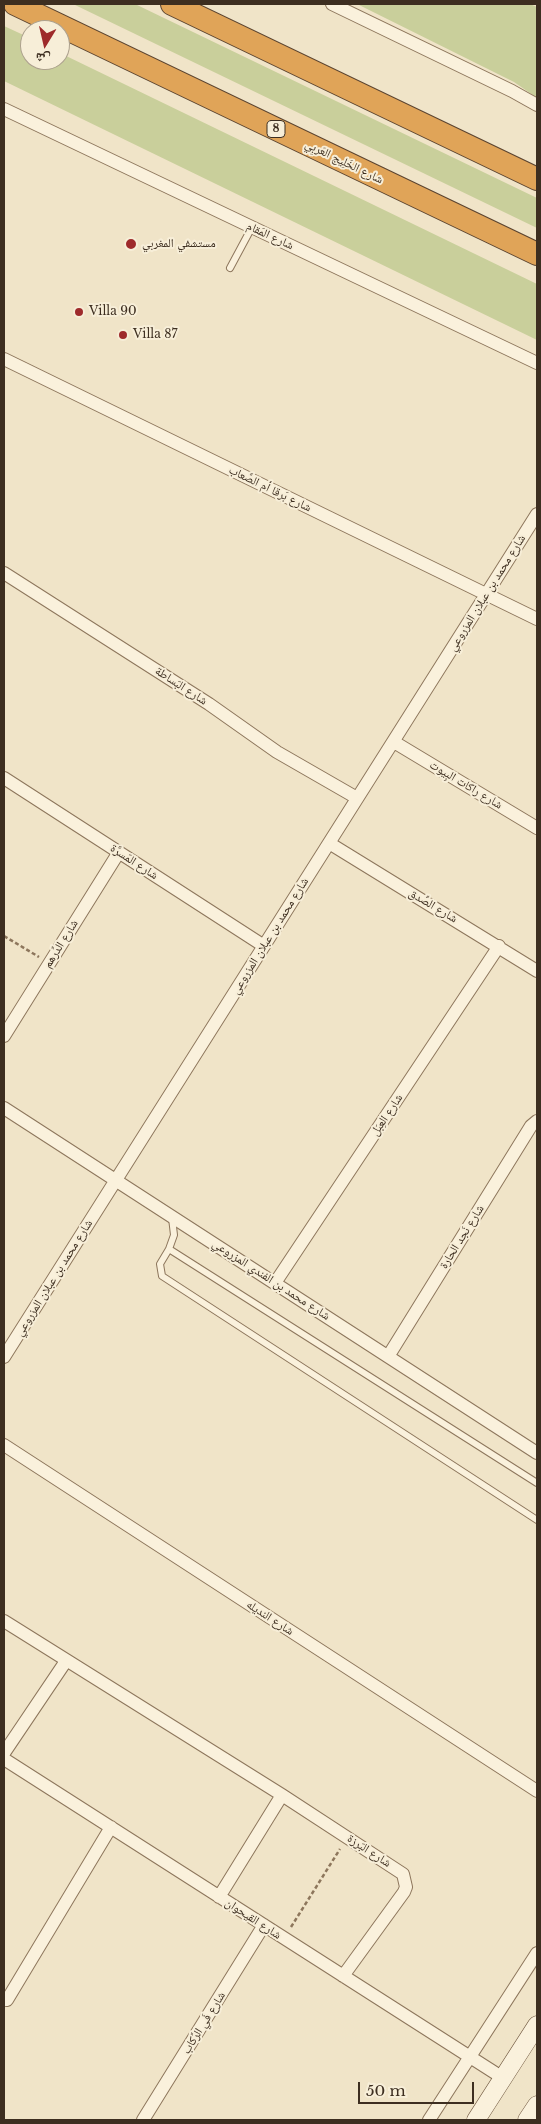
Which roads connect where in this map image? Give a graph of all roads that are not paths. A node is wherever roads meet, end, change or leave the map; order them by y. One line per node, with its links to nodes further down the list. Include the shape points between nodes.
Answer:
1 (15, 4): 8 (highway, شارع الخَلِيج العَربِي / 8)
2 (172, 4): 6 (highway)
3 (332, 4): 4 (street)
4 (537, 105)
5 (4, 109): 7 (street, شارع المَقام)
6 (537, 179)
7 (252, 228): 9 (lane); 11 (street, شارع المَقام)
8 (537, 254)
9 (230, 268)
10 (4, 359): 14 (street, شارع بَرقا أم الصَّعاب)
11 (537, 363)
12 (537, 514): 14 (street, شارع محمد بن عبلان المزروعي)
13 (4, 573): 18 (street, شارع البَساطة, via 209,704 277,752)
14 (487, 594): 15 (street, شارع بَرقا أم الصَّعاب); 16 (street, شارع محمد بن عبلان المزروعي)
15 (537, 619)
16 (394, 742): 18 (street, شارع محمد بن عبلان المزروعي); 19 (street, شارع راكات البِيوت)
17 (4, 778): 21 (street, شارع المَسرَّة)
18 (357, 798): 20 (street, شارع محمد بن عبلان المزروعي)
19 (537, 828)
20 (329, 844): 22 (street, شارع محمد بن عبلان المزروعي); 23 (street, شارع الصِّدق)
21 (119, 852): 22 (street, شارع المَسرَّة); 25 (street, شارع الدِّرهم)
22 (264, 946): 28 (street, شارع محمد بن عبلان المزروعي)
23 (499, 946): 24 (street, شارع الصِّدق); 31 (street, شارع العِبَل)
24 (537, 971)
25 (4, 1036)
26 (4, 1108): 28 (street, شارع محمد بن الفندي المزروعي)
27 (537, 1121): 32 (street, شارع نَجد الحارة)
28 (116, 1180): 29 (street, شارع محمد بن الفندي المزروعي); 33 (street, شارع محمد بن عبلان المزروعي)
29 (172, 1217): 30 (lane, via 174,1236); 31 (street, شارع محمد بن الفندي المزروعي)
30 (169, 1249): 36 (lane); 37 (lane, via 160,1264 162,1276)
31 (275, 1283): 32 (street, شارع محمد بن الفندي المزروعي)
32 (389, 1355): 35 (street, شارع محمد بن الفندي المزروعي)
33 (4, 1357)
34 (4, 1445): 42 (street, شارع النديله)
35 (537, 1453)
36 (537, 1482)
37 (537, 1520)
38 (4, 1621): 39 (street, شارع البَرزة)
39 (66, 1661): 40 (street); 43 (street, شارع البَرزة)
40 (4, 1753)
41 (4, 1759): 44 (street, شارع القيحوان)
42 (537, 1791)
43 (282, 1795): 45 (street); 48 (street, شارع البَرزة, via 402,1874 406,1887)
44 (111, 1827): 45 (street, شارع القيحوان); 49 (street)
45 (220, 1897): 46 (street, شارع القيحوان)
46 (264, 1925): 48 (street, شارع القيحوان); 54 (street, شارع فَي الرِّكاب)
47 (537, 1953): 51 (street)
48 (343, 1976): 51 (street, شارع القيحوان)
49 (6, 2000)
50 (537, 2025): 52 (main road)
51 (470, 2057): 52 (street, شارع القيحوان); 55 (street)
52 (503, 2078): 56 (main road)
53 (537, 2105): 57 (main road)
54 (143, 2120)
55 (429, 2120)
56 (476, 2120)
57 (527, 2120)

